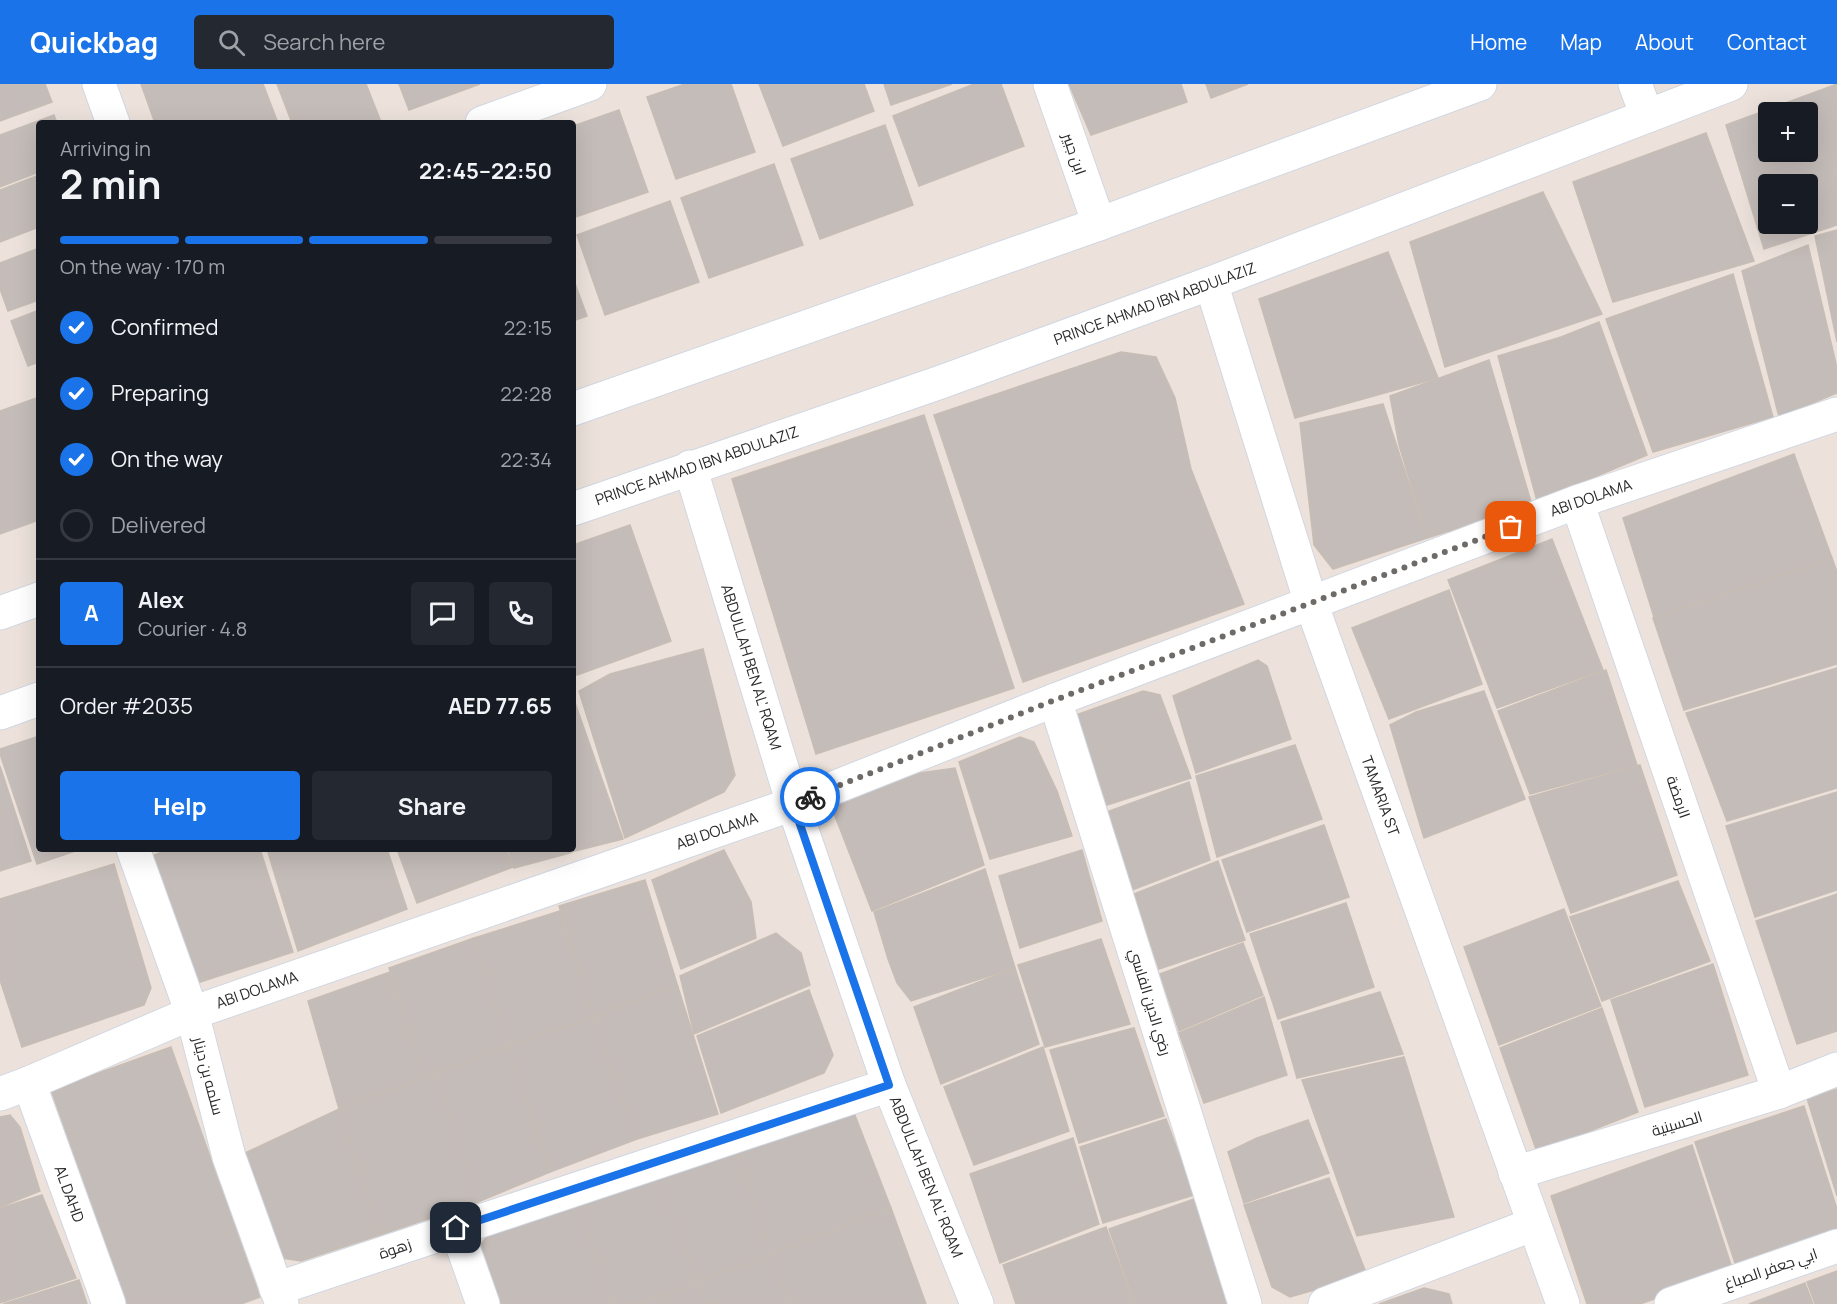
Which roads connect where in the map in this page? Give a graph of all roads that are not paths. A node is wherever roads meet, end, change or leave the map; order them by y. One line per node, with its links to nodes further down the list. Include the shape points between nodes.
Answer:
1 (99, 84): 8 (street)
2 (590, 84): 9 (street)
3 (1050, 84): 10 (street, ابن جبير)
4 (1480, 84): 10 (street)
5 (1635, 84): 7 (street)
6 (1731, 84): 7 (street, PRINCE AHMAD IBN ABDULAZIZ)
7 (1647, 116): 11 (street, PRINCE AHMAD IBN ABDULAZIZ)
8 (112, 120)
9 (490, 120)
10 (1099, 224): 12 (street)
11 (1211, 284): 14 (street, PRINCE AHMAD IBN ABDULAZIZ); 18 (street, TAMARIA ST)
12 (576, 408)
13 (1835, 422): 15 (street, ABI DOLAMA)
14 (690, 467): 16 (street, PRINCE AHMAD IBN ABDULAZIZ); 23 (street, ABDULLAH BEN AL' RQAM)
15 (1577, 502): 18 (street, ABI DOLAMA); 29 (street, الرمضة)
16 (576, 508)
17 (36, 600): 19 (street)
18 (1311, 603): 21 (street, ABI DOLAMA); 30 (street, TAMARIA ST)
19 (0, 613)
20 (36, 700): 22 (street)
21 (1055, 700): 23 (street, ABI DOLAMA); 38 (street, رضي الدين الفاسي)
22 (0, 713)
23 (793, 804): 25 (street, ABI DOLAMA); 27 (street, ABDULLAH BEN AL' RQAM)
24 (134, 852): 25 (street, سلمه بن دينار)
25 (192, 1013): 28 (street, ABI DOLAMA); 34 (street, سلمه بن دينار, via 230,1157)
26 (1837, 1069): 29 (street, الحسينية)
27 (889, 1085): 32 (street, زهوة); 37 (street, ABDULLAH BEN AL' RQAM)
28 (14, 1088): 35 (street, AL DAHD)
29 (1779, 1092): 30 (street, الحسينية)
30 (1515, 1173): 31 (street, TAMARIA ST)
31 (1534, 1224): 39 (street); 40 (street, TAMARIA ST)
32 (456, 1228): 34 (street, زهوة); 36 (street)
33 (1837, 1246): 41 (street, ابي جعفر الصباغ)
34 (279, 1296)
35 (109, 1304)
36 (483, 1304)
37 (977, 1304)
38 (1245, 1304)
39 (1325, 1304)
40 (1563, 1304)
41 (1671, 1304)

